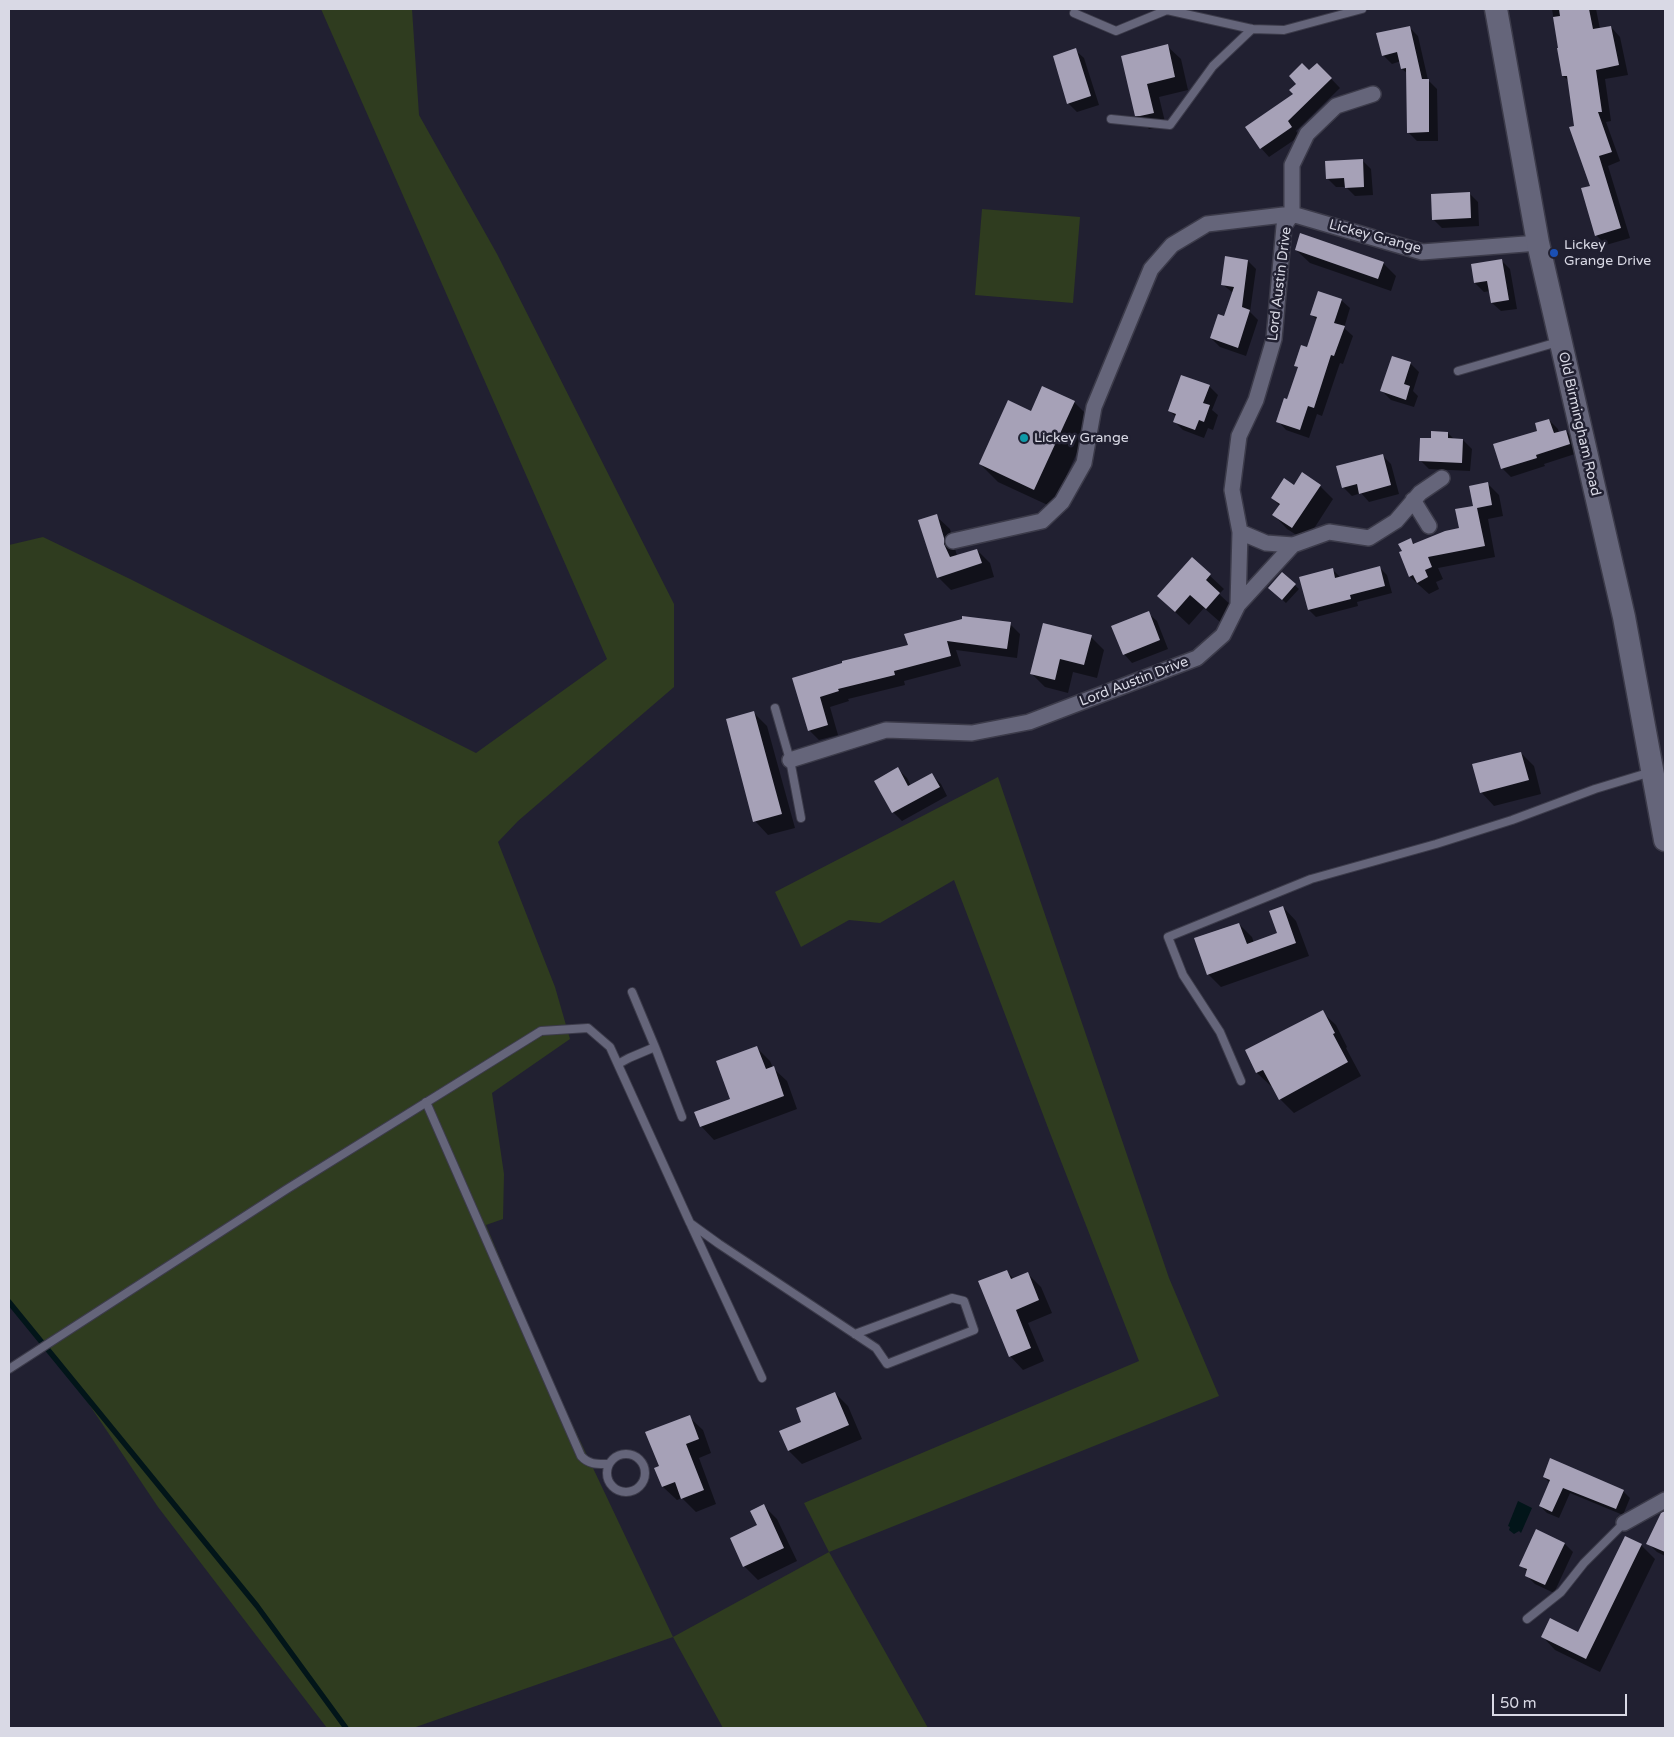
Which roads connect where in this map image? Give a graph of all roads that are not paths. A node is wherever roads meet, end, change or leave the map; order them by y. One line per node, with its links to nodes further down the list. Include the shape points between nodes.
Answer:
1 (1362, 9): 4 (lane, via 1284,30)
2 (1496, 9): 8 (main road, Old Birmingham Road)
3 (1074, 13): 4 (lane, via 1116,31 1167,10)
4 (1252, 29): 6 (lane, via 1212,66 1170,125)
5 (1373, 94): 7 (street, via 1336,106 1307,134 1292,166)
6 (1111, 119)
7 (1292, 214): 8 (street, Lickey Grange, via 1422,252); 14 (street, Lord Austin Drive, via 1284,226 1274,339 1256,400 1239,436 1232,490); 15 (street, Lickey Grange, via 1207,224 1172,245 1151,269 1094,407 1084,464 1062,502 1042,521)
8 (1538, 243): 9 (main road, Old Birmingham Road)
9 (1560, 341): 10 (lane); 20 (main road, Old Birmingham Road, via 1624,617)
10 (1458, 371)
11 (1442, 478): 12 (street)
12 (1414, 500): 13 (street); 16 (street, via 1396,521 1369,538 1329,532)
13 (1429, 526)
14 (1240, 532): 16 (street, via 1266,543); 17 (street, Lord Austin Drive)
15 (953, 542)
16 (1293, 545): 17 (street)
17 (1238, 605): 19 (street, Lord Austin Drive, via 1223,635 1197,658 1029,722 972,733 886,730)
18 (775, 708): 19 (lane)
19 (790, 760): 21 (lane)
20 (1652, 771): 22 (main road, Old Birmingham Road); 26 (lane, via 1512,820 1311,879 1168,937 1183,975 1220,1032)
21 (801, 818)
22 (1665, 840)
23 (632, 992): 24 (lane)
24 (656, 1047): 25 (lane); 28 (lane)
25 (618, 1064): 27 (lane, via 610,1047 588,1028 541,1031); 29 (lane)
26 (1241, 1081)
27 (426, 1102): 31 (lane); 33 (lane, via 581,1456 586,1462)
28 (682, 1117)
29 (690, 1223): 30 (lane); 32 (lane)
30 (855, 1334): 30 (lane, via 876,1348 887,1364 974,1330 964,1301 952,1298)
31 (9, 1369)
32 (762, 1378)
33 (608, 1464): 33 (lane, via 607,1477 614,1488 634,1491 643,1482 646,1470 635,1455 623,1453)
34 (1665, 1500): 35 (street)
35 (1624, 1523): 36 (lane, via 1584,1563 1562,1592)
36 (1527, 1619)

